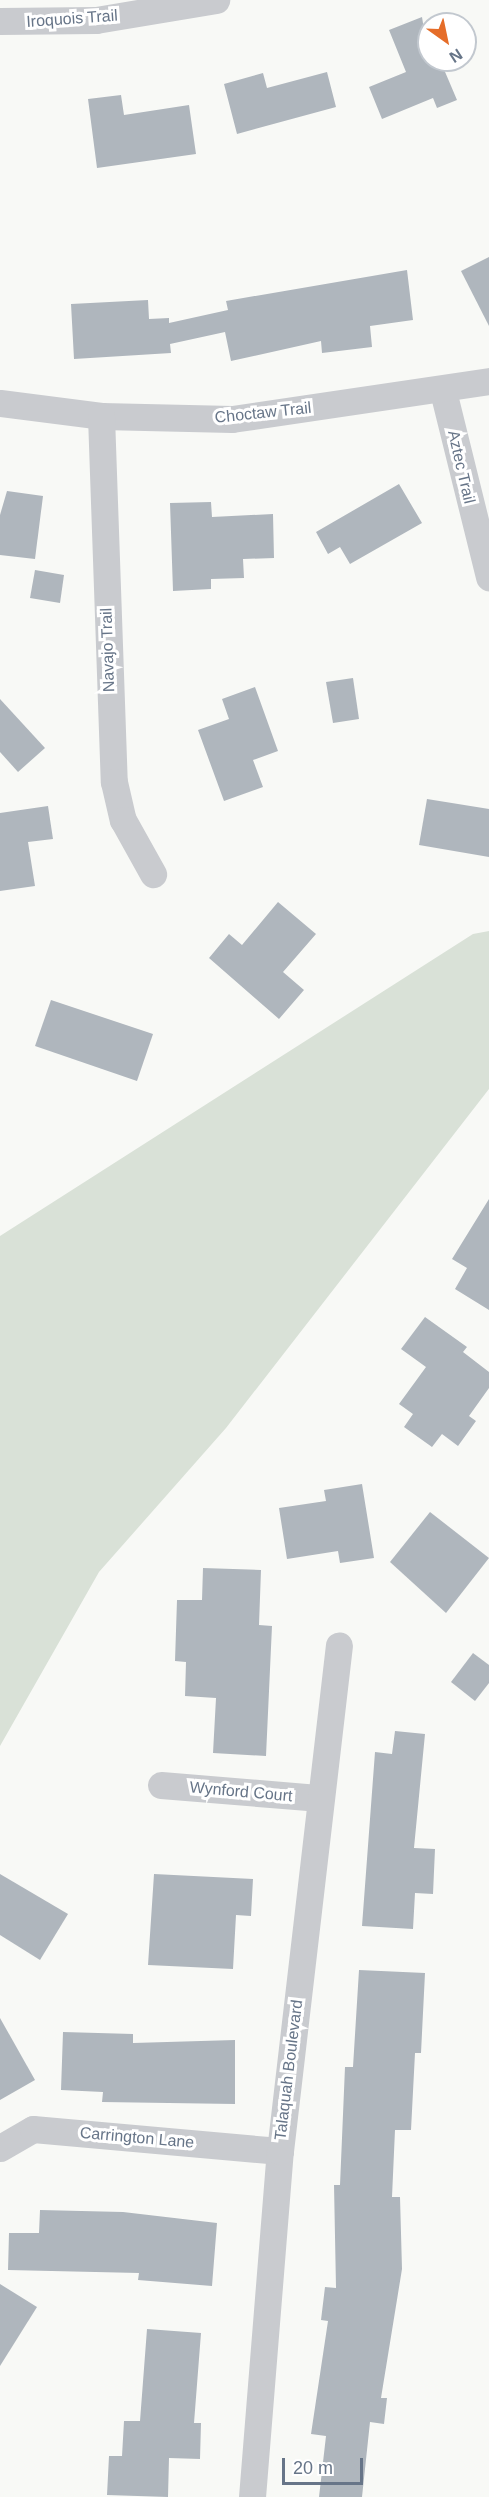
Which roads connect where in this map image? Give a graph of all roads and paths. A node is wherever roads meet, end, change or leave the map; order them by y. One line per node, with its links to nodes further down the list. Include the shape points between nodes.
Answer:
1 (216, 0): 2 (street, Iroquois Trail, via 96,20)
2 (0, 21)
3 (489, 381): 4 (street, Choctaw Trail)
4 (443, 391): 6 (street, Choctaw Trail, via 232,419); 7 (street, Aztec Trail)
5 (0, 403): 6 (street, Choctaw Trail)
6 (101, 416): 8 (street, Navajo Trail, via 114,782 123,820)
7 (489, 577)
8 (153, 874)
9 (339, 1645): 11 (street, Talaquah Boulevard)
10 (161, 1785): 11 (street, Wynford Court)
11 (320, 1798): 13 (street, Talaquah Boulevard)
12 (0, 2148): 13 (street, Carrington Lane, via 33,2129)
13 (280, 2151): 14 (street, Talaquah Boulevard)
14 (252, 2497)

